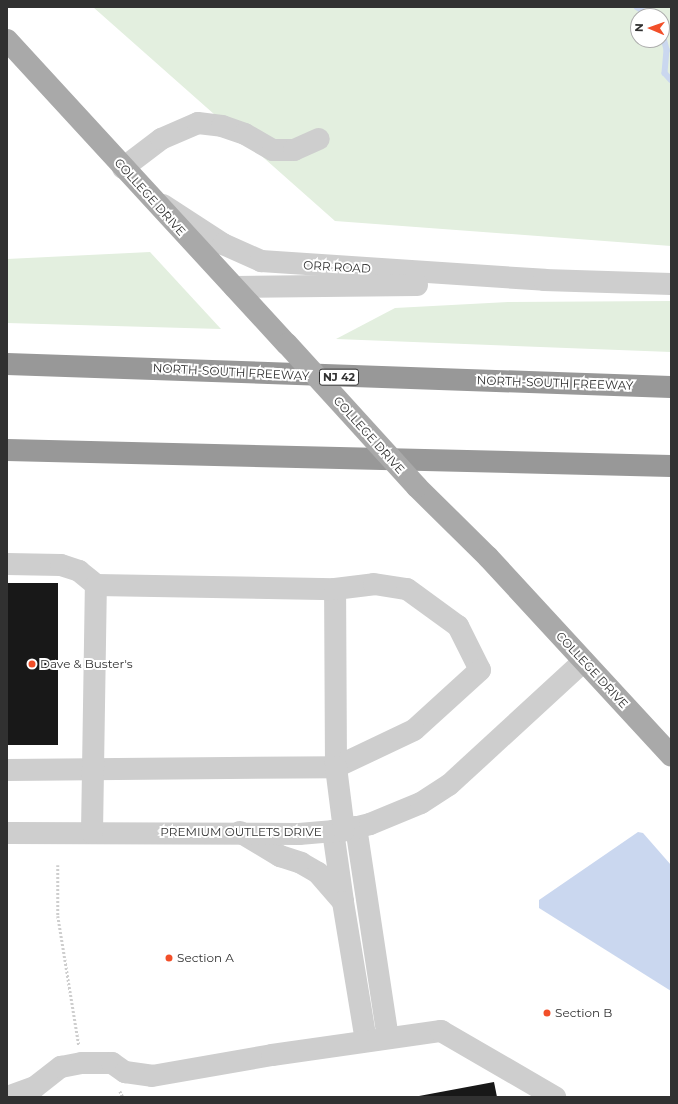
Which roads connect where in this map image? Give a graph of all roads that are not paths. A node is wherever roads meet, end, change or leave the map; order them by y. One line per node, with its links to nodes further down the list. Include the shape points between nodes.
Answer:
1 (7, 40): 3 (main road, COLLEGE DRIVE)
2 (319, 140): 3 (street, via 294,150 274,150 230,129 198,124 161,139)
3 (123, 168): 4 (main road, COLLEGE DRIVE)
4 (148, 195): 5 (street, ORR ROAD, via 223,244 261,260); 7 (main road, COLLEGE DRIVE)
5 (544, 280): 6 (street, ORR ROAD); 7 (street, ORR ROAD, via 417,285)
6 (671, 284)
7 (234, 287): 15 (main road, COLLEGE DRIVE, bridge, via 417,487 488,557)
8 (7, 364): 9 (highway, NORTH-SOUTH FREEWAY / NJ 42)
9 (671, 387)
10 (7, 450): 11 (highway)
11 (671, 466)
12 (7, 564): 13 (street, via 61,565 79,571)
13 (96, 584): 14 (street); 18 (street)
14 (335, 589): 17 (street); 17 (street, via 374,584 406,588 458,626 480,670 414,730)
15 (584, 661): 16 (main road, COLLEGE DRIVE); 20 (street, PREMIUM OUTLETS DRIVE, via 449,785 396,815)
16 (671, 754)
17 (336, 767): 18 (street); 20 (street)
18 (92, 769): 19 (street); 23 (street)
19 (7, 770)
20 (344, 830): 21 (street, PREMIUM OUTLETS DRIVE, via 299,834); 24 (street); 25 (street)
21 (239, 832): 23 (street, PREMIUM OUTLETS DRIVE); 24 (street, via 280,856 318,873)
22 (7, 833): 23 (street, PREMIUM OUTLETS DRIVE)
23 (92, 833)
24 (343, 902): 26 (street)
25 (388, 1038): 26 (street); 28 (street, via 441,1031)
26 (366, 1041): 27 (street, via 152,1076 125,1072 112,1063 82,1063 61,1067 35,1087)
27 (7, 1097)
28 (555, 1097)

